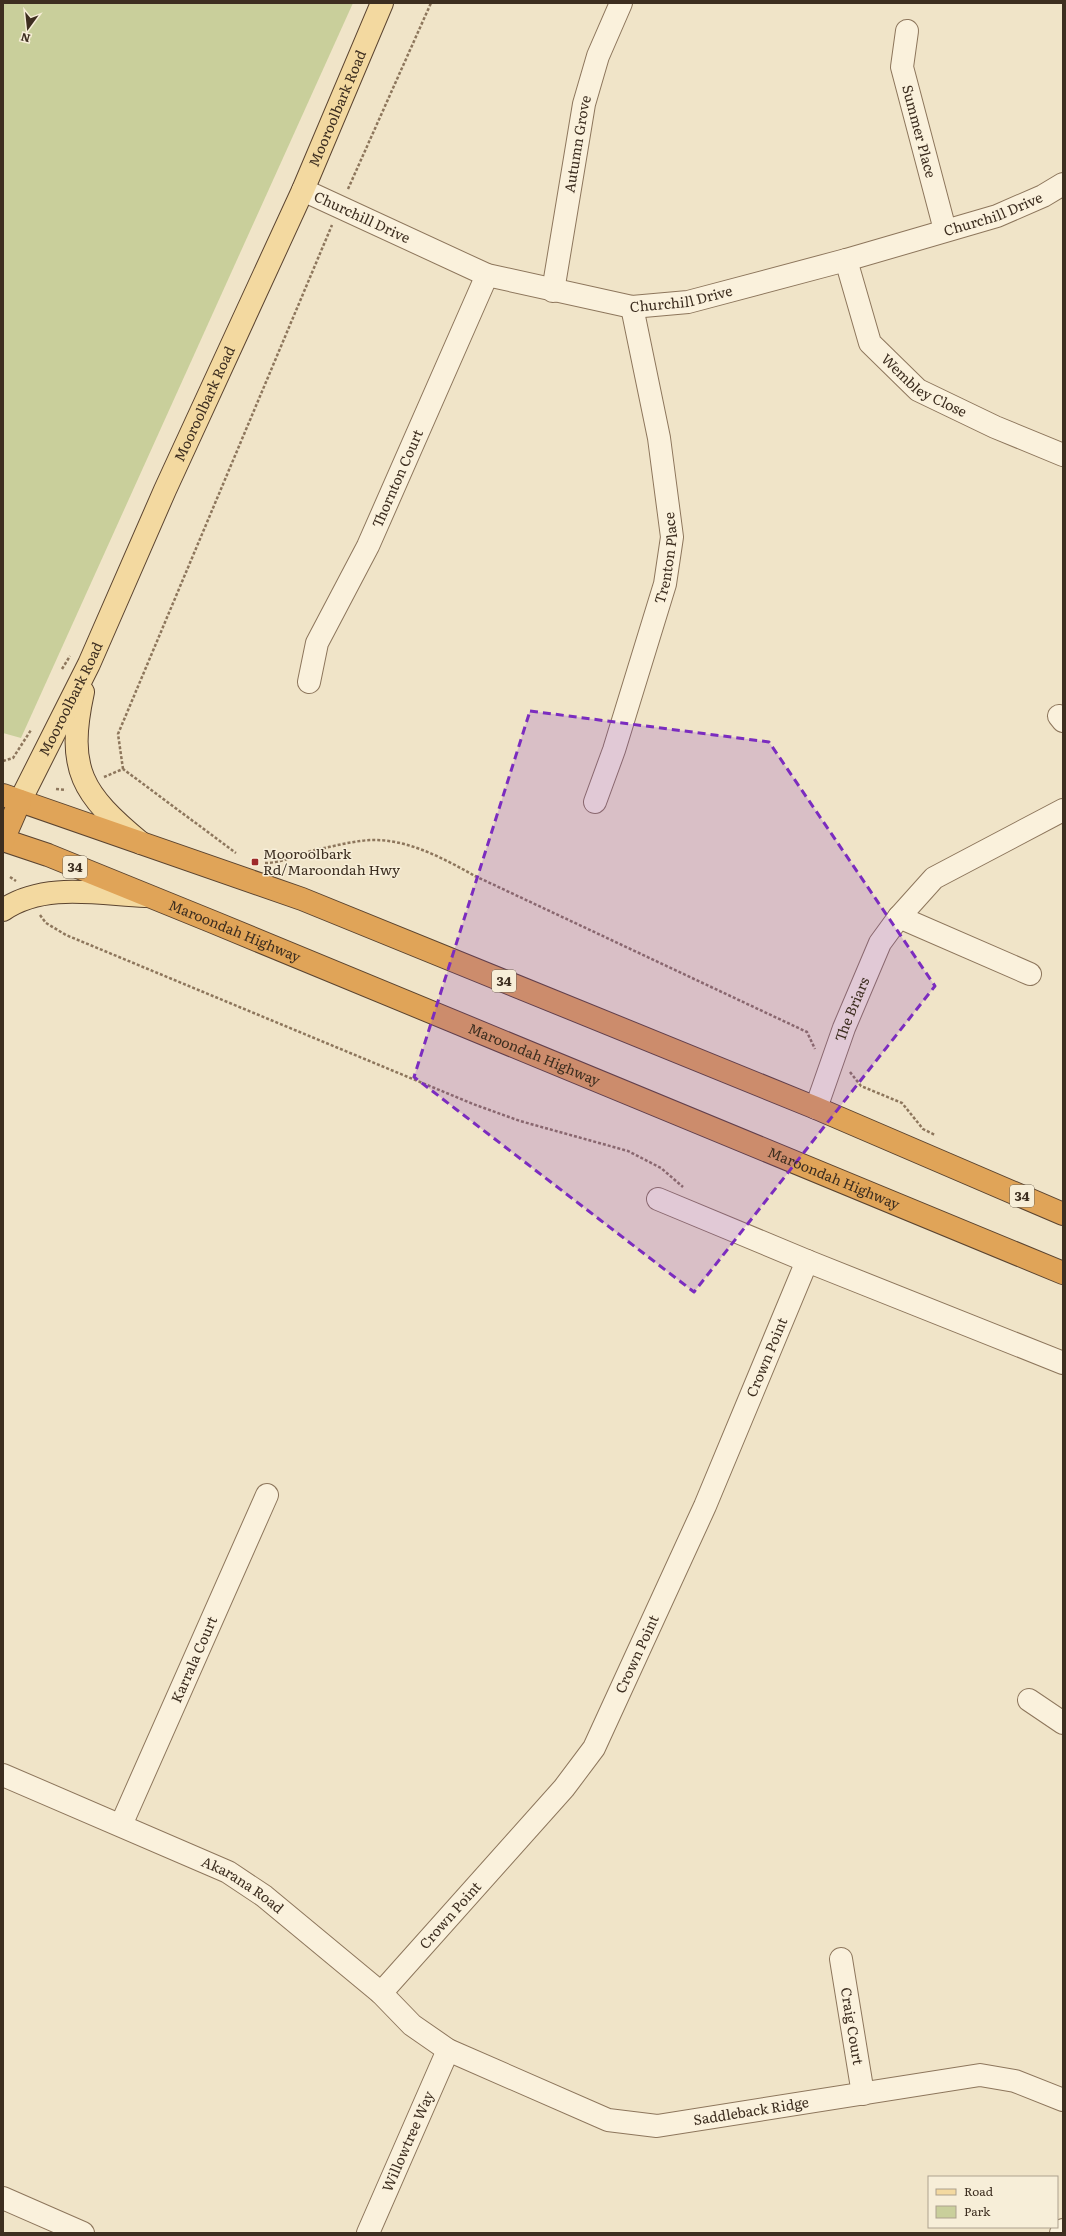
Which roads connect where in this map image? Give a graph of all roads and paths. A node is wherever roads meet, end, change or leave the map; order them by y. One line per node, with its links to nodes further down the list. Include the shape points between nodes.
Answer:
1 (382, 3): 6 (main road, Mooroolbark Road)
2 (431, 3): 7 (path)
3 (621, 3): 11 (street, Autumn Grove, via 598,56 584,104)
4 (907, 31): 8 (street, Summer Place, via 902,68)
5 (1063, 184): 8 (street, Churchill Drive, via 1043,196 997,216)
6 (304, 190): 7 (street, Churchill Drive); 14 (main road, Mooroolbark Road, via 165,490)
7 (340, 207): 10 (street, Churchill Drive); 16 (path, via 118,734)
8 (945, 230): 9 (street, Churchill Drive)
9 (846, 260): 12 (street, Churchill Drive, via 688,302); 13 (street, Wembley Close, via 870,342 918,390 995,427)
10 (487, 275): 11 (street, Churchill Drive); 15 (street, Thornton Court, via 368,546 317,643)
11 (553, 290): 12 (street, Churchill Drive)
12 (632, 307): 20 (street, Trenton Place, via 659,438 672,537 665,584 614,750)
13 (1063, 455)
14 (89, 664): 17 (main road, via 75,737 80,773); 19 (main road, Mooroolbark Road)
15 (309, 682)
16 (123, 769): 17 (path); 24 (path)
17 (86, 784): 18 (path, via 79,788); 23 (main road, via 109,816)
18 (56, 789)
19 (11, 798): 22 (highway); 23 (highway, 34)
20 (595, 802)
21 (1063, 810): 30 (street, The Briars, via 934,878)
22 (3, 840): 27 (highway, Maroondah Highway / 34, via 48,855)
23 (142, 843): 33 (highway, 34, via 302,899)
24 (241, 857)
25 (263, 863): 32 (path, via 361,841 389,840 413,847 448,860 475,876 807,1032 818,1055)
26 (10, 877): 28 (path, via 23,885)
27 (146, 896): 28 (main road, via 54,892); 39 (highway, Maroondah Highway / 34)
28 (30, 897): 29 (main road); 36 (path, via 46,923 66,935 473,1104 520,1121 628,1151 661,1168 682,1184 688,1197)
29 (3, 910)
30 (899, 917): 31 (street); 32 (street, The Briars, via 880,943)
31 (1030, 974)
32 (832, 1062): 33 (street, The Briars); 34 (path, via 845,1067 861,1086 902,1103 923,1129)
33 (816, 1108): 37 (highway, 34)
34 (940, 1138)
35 (658, 1199): 36 (street)
36 (684, 1209): 38 (street)
37 (1063, 1214)
38 (807, 1262): 40 (street); 47 (street, Crown Point, via 705,1506 594,1748 564,1788)
39 (1063, 1273)
40 (1063, 1362)
41 (267, 1495): 45 (street, Karrala Court)
42 (1029, 1700): 43 (street)
43 (1063, 1723)
44 (3, 1775): 45 (street, Akarana Road)
45 (121, 1825): 47 (street, Akarana Road, via 228,1872 252,1888)
46 (841, 1959): 49 (street, Craig Court)
47 (381, 1993): 48 (street, Akarana Road, via 412,2025)
48 (448, 2050): 49 (street, Saddleback Ridge, via 608,2120 657,2126); 54 (street, Willowtree Way)
49 (863, 2094): 50 (street, Saddleback Ridge, via 980,2075 1014,2080)
50 (1063, 2100)
51 (3, 2198): 53 (street)
52 (1063, 2230): 55 (street)
53 (83, 2233)
54 (368, 2233)
55 (1061, 2233)

